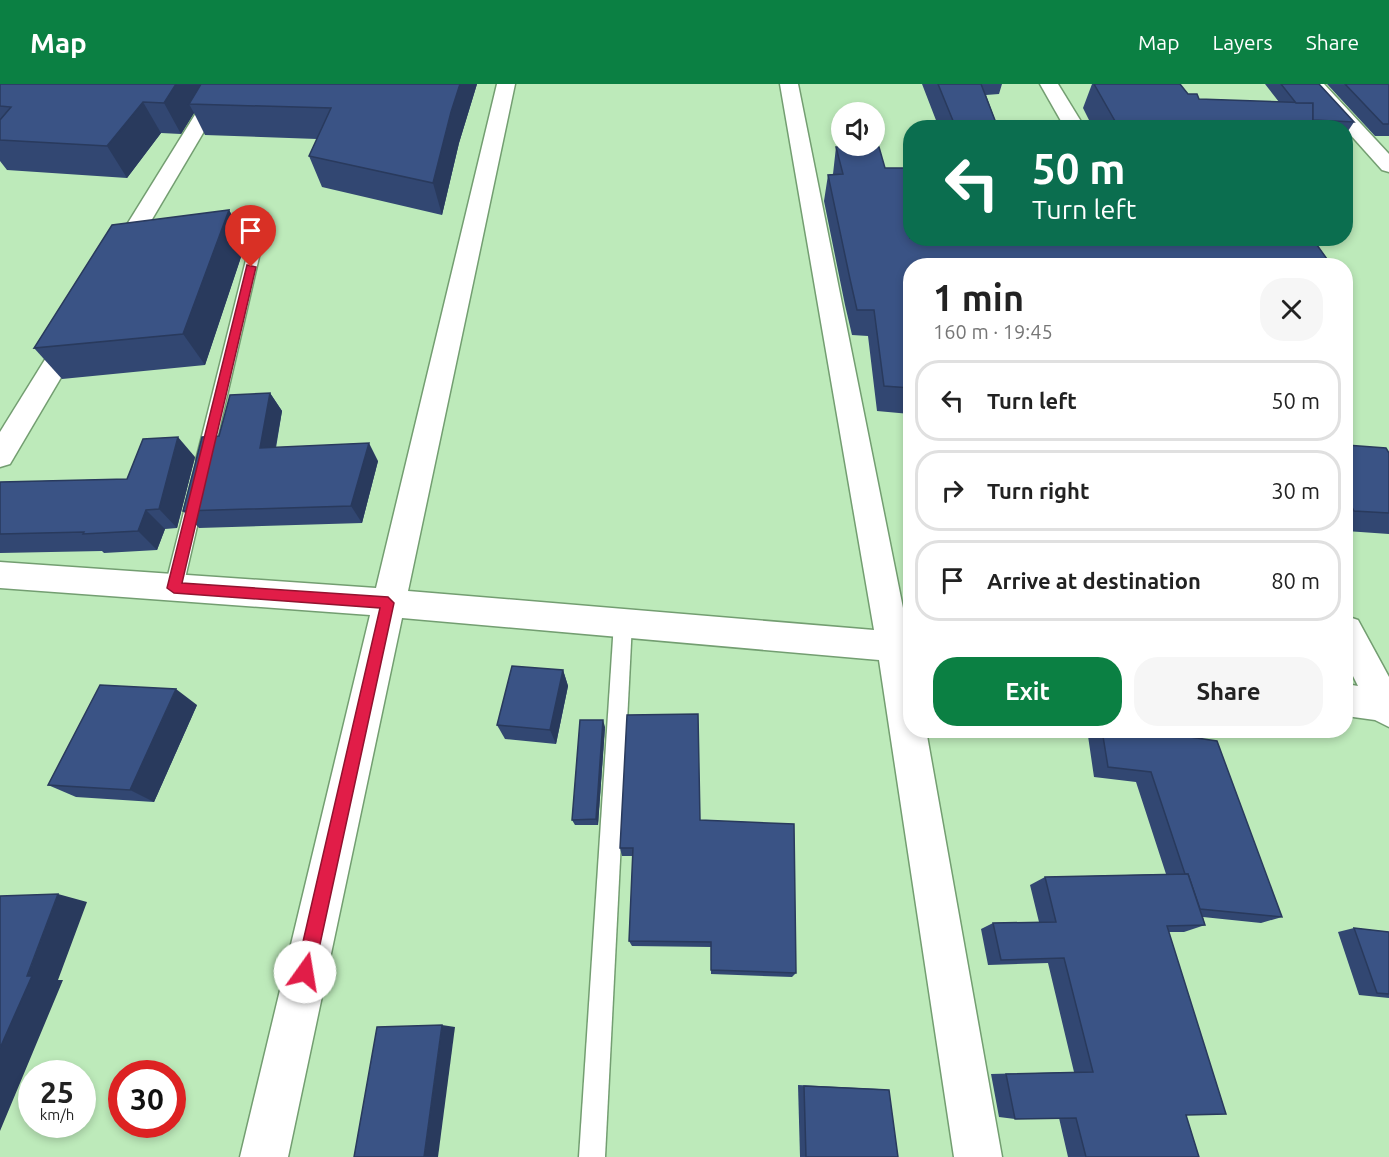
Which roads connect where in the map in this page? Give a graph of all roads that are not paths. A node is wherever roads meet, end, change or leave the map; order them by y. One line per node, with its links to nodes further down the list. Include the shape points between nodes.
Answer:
1 (223, 84): 11 (street)
2 (506, 84): 16 (street)
3 (789, 84): 19 (street)
4 (1049, 84): 6 (street)
5 (1314, 84): 7 (street)
6 (1070, 120)
7 (1347, 120)
8 (1353, 127): 9 (street)
9 (1389, 166)
10 (256, 244): 15 (lane)
11 (108, 275)
12 (84, 315): 13 (street)
13 (0, 456)
14 (0, 575): 15 (street)
15 (174, 588): 16 (street)
16 (388, 603): 17 (street); 23 (street)
17 (623, 623): 19 (street); 24 (lane)
18 (1353, 643): 21 (street)
19 (902, 648)
20 (1353, 701): 21 (street)
21 (1388, 708)
22 (915, 738): 25 (street)
23 (264, 1157)
24 (592, 1157)
25 (978, 1157)

